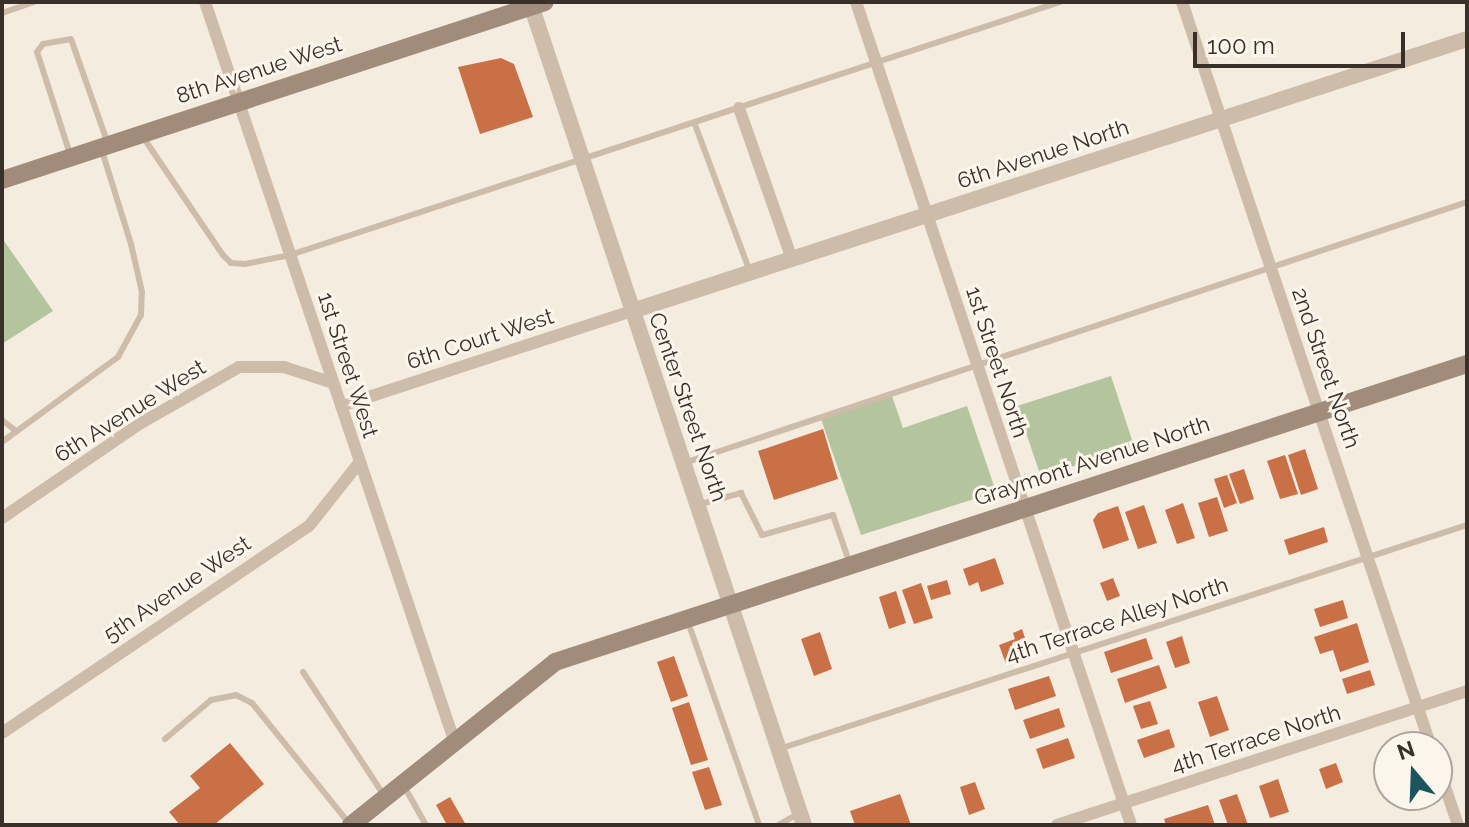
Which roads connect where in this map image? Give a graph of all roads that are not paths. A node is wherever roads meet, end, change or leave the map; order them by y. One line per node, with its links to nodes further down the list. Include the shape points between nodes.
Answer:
1 (34, 2): 7 (lane)
2 (205, 2): 10 (street, 1st Street West)
3 (856, 2): 9 (street, 1st Street North)
4 (1060, 2): 9 (lane)
5 (1182, 2): 12 (street, 2nd Street North)
6 (535, 3): 10 (main road, 8th Avenue West); 17 (street, Center Street North)
7 (2, 13)
8 (1467, 39): 12 (street, 6th Avenue North)
9 (876, 62): 11 (lane); 20 (street, 1st Street North)
10 (239, 102): 14 (main road, 8th Avenue West); 21 (street, 1st Street West)
11 (739, 108): 13 (lane); 22 (street)
12 (1221, 119): 20 (street, 6th Avenue North); 23 (street, 2nd Street North)
13 (694, 122): 17 (lane); 24 (lane)
14 (141, 134): 15 (main road, 8th Avenue West); 21 (lane, via 231,263)
15 (105, 146): 16 (main road, 8th Avenue West); 16 (lane, via 71,39 43,44 37,52); 32 (lane, via 131,244 141,315 118,357)
16 (71, 157): 18 (main road, 8th Avenue West)
17 (581, 159): 21 (lane); 25 (street, Center Street North)
18 (2, 180)
19 (1467, 202): 23 (lane)
20 (927, 215): 22 (street, 6th Avenue North); 27 (street, 1st Street North)
21 (290, 255): 28 (street, 1st Street West)
22 (792, 259): 24 (street, 6th Avenue North)
23 (1271, 268): 27 (lane); 30 (street, 2nd Street North)
24 (751, 272): 25 (street, 6th Avenue North)
25 (632, 311): 29 (street, 6th Court West); 35 (street, Center Street North)
26 (1467, 364): 30 (main road, Graymont Avenue North)
27 (978, 366): 35 (lane); 37 (street, 1st Street North)
28 (333, 383): 29 (street, 1st Street West); 38 (street, 6th Avenue West, via 284,367 239,367 141,423)
29 (341, 406): 34 (street, 1st Street West)
30 (1319, 412): 37 (main road, Graymont Avenue North); 40 (street, 2nd Street North)
31 (2, 420): 32 (lane)
32 (16, 431): 33 (lane)
33 (2, 442)
34 (359, 463): 49 (street, 5th Avenue West, via 309,526); 51 (street, 1st Street West)
35 (683, 463): 36 (street, Center Street North)
36 (697, 505): 41 (lane, via 735,490 762,535 833,515); 42 (street, Center Street North)
37 (1025, 508): 41 (main road, Graymont Avenue North); 44 (street, 1st Street North)
38 (2, 518)
39 (1467, 525): 40 (lane, 4th Terrace Alley North)
40 (1368, 557): 44 (lane, 4th Terrace Alley North); 47 (street, 2nd Street North)
41 (851, 565): 42 (main road, Graymont Avenue North)
42 (731, 604): 43 (main road, Graymont Avenue North); 52 (street, Center Street North)
43 (686, 619): 51 (main road, Graymont Avenue North, via 555,662); 59 (lane)
44 (1074, 653): 52 (lane, 4th Terrace Alley North); 55 (street, 1st Street North)
45 (303, 672): 54 (lane)
46 (1467, 691): 47 (street, 4th Terrace North)
47 (1418, 707): 48 (street, 2nd Street North); 55 (street, 4th Terrace North)
48 (1426, 731)
49 (2, 733)
50 (165, 739): 57 (lane, via 211,700 236,695 252,703)
51 (454, 740): 53 (main road, Graymont Avenue North)
52 (779, 749): 56 (street, Center Street North)
53 (402, 783): 54 (main road, Graymont Avenue North); 58 (lane)
54 (385, 797): 57 (main road, Graymont Avenue North)
55 (1124, 803): 61 (street, 4th Terrace North); 62 (street, 1st Street North)
56 (802, 819): 60 (lane)
57 (350, 825)
58 (426, 825)
59 (759, 825)
60 (778, 825)
61 (1057, 825)
62 (1131, 825)

